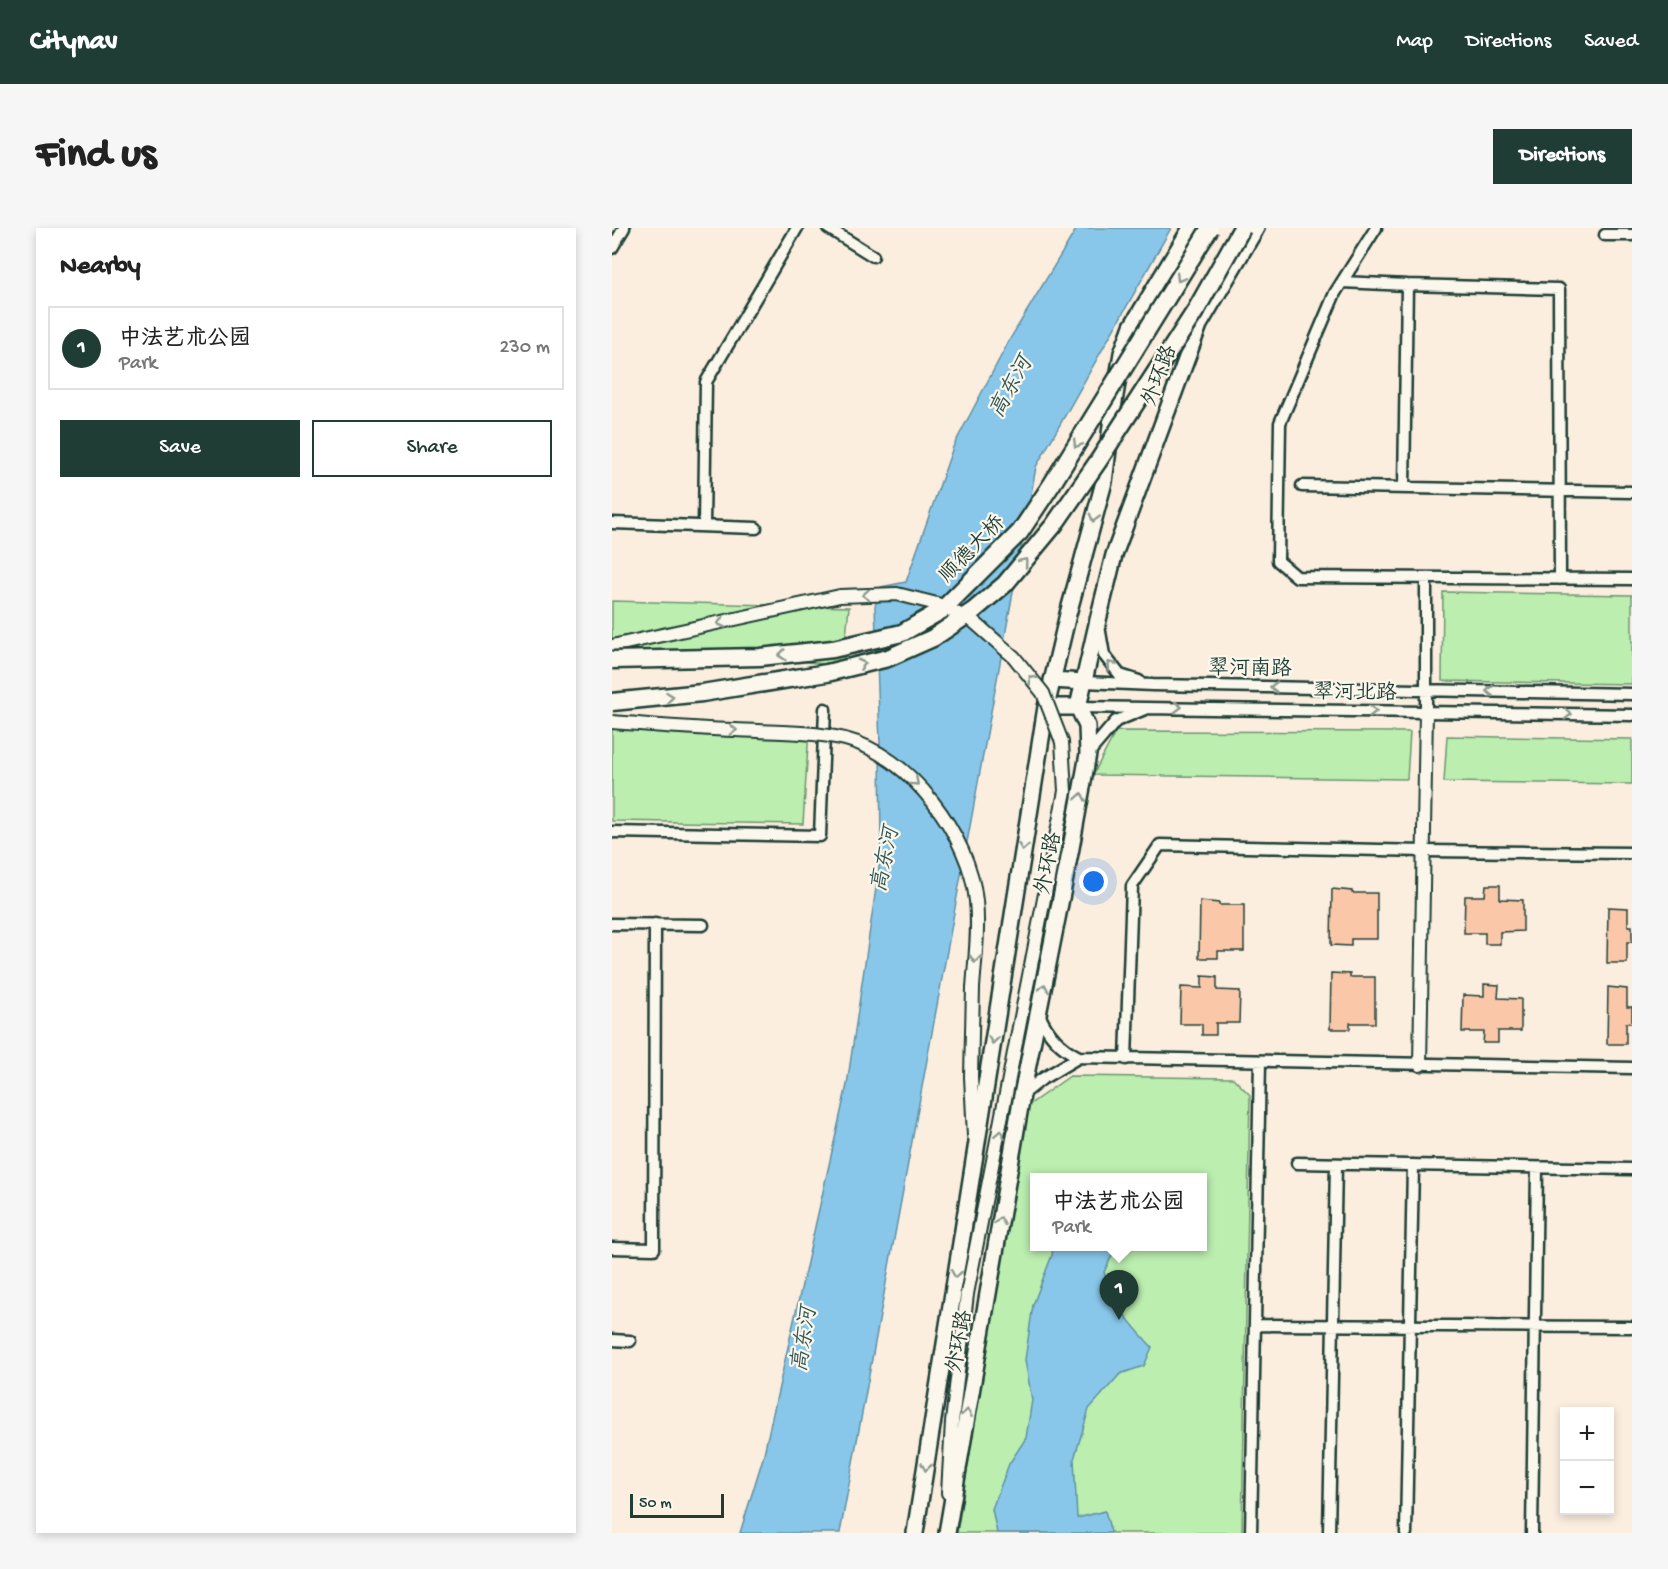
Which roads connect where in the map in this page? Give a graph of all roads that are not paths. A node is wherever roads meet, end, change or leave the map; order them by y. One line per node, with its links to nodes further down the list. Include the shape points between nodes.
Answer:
1 (624, 228): 11 (street)
2 (797, 228): 20 (street, via 706,382)
3 (828, 228): 12 (street)
4 (1191, 228): 28 (main road, 外环路, one-way to 28, via 1132,326 1122,353 1104,482)
5 (1210, 228): 27 (main road, 顺德大桥, one-way to 27, bridge, via 1020,532 942,610 902,633 833,649 760,657)
6 (1242, 228): 33 (main road, one-way to 6, bridge, via 714,692 827,673 888,658 933,638 973,611 1005,584 1054,525 1196,310)
7 (1256, 228): 25 (main road, 外环路, via 1199,325 1114,555)
8 (1376, 228): 13 (street)
9 (1605, 235): 10 (street)
10 (1632, 235)
11 (612, 248)
12 (873, 256)
13 (1342, 282): 14 (street); 22 (street, via 1280,423 1278,561 1297,577)
14 (1407, 285): 16 (street); 17 (street, via 1559,289)
15 (1302, 486): 16 (street)
16 (1404, 488): 17 (street)
17 (1559, 491): 18 (street); 23 (street)
18 (1632, 492)
19 (612, 523): 20 (street)
20 (704, 526): 21 (street)
21 (756, 528)
22 (1426, 578): 23 (street); 31 (street)
23 (1560, 579): 24 (street)
24 (1632, 579)
25 (1098, 620): 29 (main road, 外环路); 30 (street, one-way to 25, via 1120,675 1104,655)
26 (612, 646): 70 (street, one-way to 26, bridge, via 952,1422 967,1294 1065,791 1062,742 1043,693 1014,657 973,621 937,604 897,594 840,596)
27 (612, 660)
28 (1052, 680): 29 (main road); 34 (main road, 外环路)
29 (1084, 682): 30 (street, 翠河南路); 35 (main road, 外环路)
30 (1153, 685): 31 (street, 翠河南路, one-way to 30)
31 (1425, 690): 32 (street, 翠河南路, one-way to 31); 38 (street)
32 (1632, 694)
33 (612, 702)
34 (1046, 707): 35 (main road); 55 (main road, 外环路, one-way to 55)
35 (1078, 707): 36 (street, 翠河北路); 41 (main road, 外环路, via 1087,726)
36 (1151, 707): 38 (street, 翠河北路, one-way to 38); 41 (street, via 1116,721)
37 (825, 709): 42 (street, via 820,836)
38 (1426, 712): 39 (street, 翠河北路, one-way to 39); 43 (street)
39 (1632, 715)
40 (612, 722): 55 (street, one-way to 55, bridge, via 845,739 896,765 924,791 950,825 970,869 976,900 971,1077)
41 (1088, 754): 48 (main road, 外环路, one-way to 41)
42 (612, 832)
43 (1423, 851): 44 (street); 50 (street, via 1160,845 1132,886); 52 (street)
44 (1632, 853)
45 (612, 924): 46 (street)
46 (656, 924): 47 (street); 61 (street, via 654,1249)
47 (703, 925)
48 (1039, 1014): 49 (street, via 1066,1051); 54 (main road, 外环路)
49 (1079, 1057): 50 (street); 54 (street)
50 (1126, 1059): 51 (street)
51 (1260, 1061): 52 (street); 62 (street)
52 (1420, 1065): 53 (street)
53 (1632, 1068)
54 (1022, 1095): 70 (main road, 外环路, one-way to 54)
55 (975, 1157): 69 (main road, 外环路, one-way to 69)
56 (1297, 1163): 57 (street)
57 (1336, 1164): 58 (street); 63 (street)
58 (1413, 1166): 59 (street); 64 (street)
59 (1537, 1168): 60 (street); 65 (street)
60 (1632, 1169)
61 (612, 1248)
62 (1255, 1325): 63 (street); 71 (street)
63 (1333, 1326): 64 (street); 72 (street)
64 (1410, 1326): 65 (street); 73 (street)
65 (1535, 1327): 66 (street); 74 (street)
66 (1632, 1327)
67 (612, 1340): 68 (street)
68 (630, 1341)
69 (915, 1533)
70 (946, 1533)
71 (1251, 1533)
72 (1329, 1533)
73 (1406, 1533)
74 (1532, 1533)

